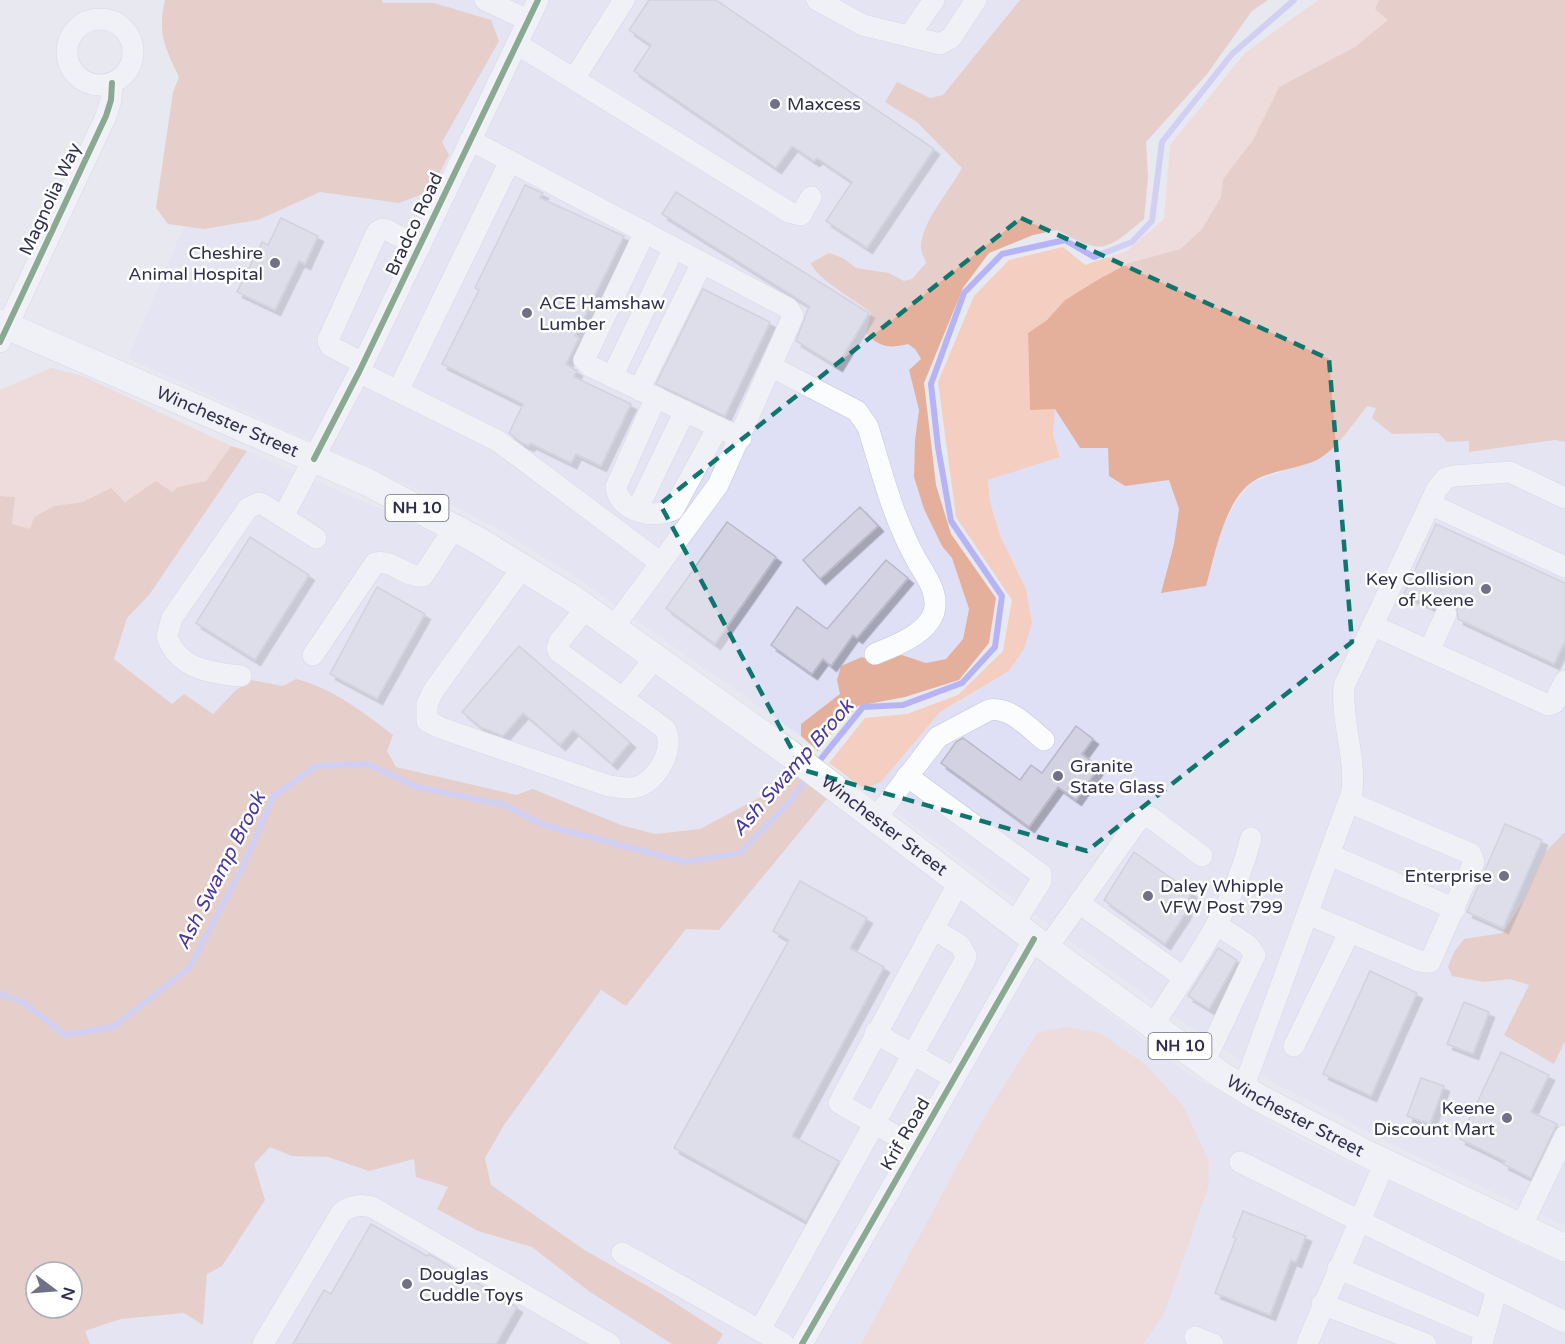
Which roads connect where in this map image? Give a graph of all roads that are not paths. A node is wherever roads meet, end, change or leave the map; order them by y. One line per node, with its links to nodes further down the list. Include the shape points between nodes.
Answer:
1 (485, 0): 7 (street)
2 (538, 0): 7 (street, Bradco Road)
3 (624, 0): 10 (street)
4 (817, 0): 8 (street, via 850,20)
5 (934, 0): 8 (street)
6 (976, 0): 8 (street, via 946,42)
7 (528, 20): 9 (street, Bradco Road)
8 (909, 36)
9 (517, 44): 10 (street); 12 (street, Bradco Road)
10 (574, 79): 14 (street, via 789,212 801,215)
11 (112, 82): 19 (street, Magnolia Way, via 106,116)
12 (470, 140): 13 (street); 16 (street, Bradco Road)
13 (510, 161): 15 (street); 23 (street)
14 (812, 197)
15 (645, 232): 17 (street); 22 (street, via 584,360)
16 (420, 247): 21 (street, Bradco Road); 21 (street, via 387,230 377,232 328,340 330,346)
17 (674, 248): 18 (street); 22 (street)
18 (702, 262): 20 (street, via 792,312 791,324); 24 (street)
19 (2, 331): 28 (main road, Winchester Street / NH 10)
20 (772, 367): 27 (street); 43 (street, via 857,411 868,427 904,537 933,589 934,611 928,622 903,642)
21 (361, 368): 23 (street); 28 (street, Bradco Road)
22 (612, 377): 24 (street)
23 (398, 391): 35 (street, via 498,441)
24 (648, 394): 25 (street); 31 (street, via 616,487 621,499)
25 (685, 411): 26 (street); 31 (street)
26 (718, 427): 27 (street); 31 (street, via 673,510 654,515)
27 (741, 438): 35 (street, via 718,485)
28 (314, 459): 32 (street, Bradco Road); 33 (main road, Winchester Street / NH 10)
29 (1565, 498): 30 (street, via 1503,471 1446,478)
30 (1430, 504): 36 (street); 40 (street)
31 (637, 510)
32 (283, 517): 34 (street); 46 (street, via 259,503 248,508 168,626 170,645 190,665 215,674)
33 (454, 528): 37 (main road, Winchester Street / NH 10); 44 (street, via 423,576 387,562 375,563)
34 (316, 538)
35 (662, 563): 41 (street)
36 (1565, 567)
37 (522, 568): 38 (main road, Winchester Street / NH 10); 48 (street, via 434,690 427,704 427,720 563,771 628,789 648,781 669,743 665,729)
38 (586, 608): 41 (main road, Winchester Street / NH 10); 48 (street, via 557,648)
39 (1446, 614): 42 (street)
40 (1372, 625): 42 (street); 51 (street, via 1344,686 1353,765)
41 (614, 628): 45 (main road, Winchester Street / NH 10)
42 (1429, 651): 47 (street, via 1548,705 1554,703)
43 (875, 654)
44 (313, 655)
45 (655, 658): 48 (street); 52 (main road, Winchester Street / NH 10)
46 (241, 676)
47 (1565, 681)
48 (623, 698)
49 (1044, 740): 50 (street, via 1009,713 989,710 938,737)
50 (908, 776): 52 (street); 63 (street, via 1041,874)
51 (1349, 802): 54 (street); 58 (street, via 1471,854 1474,862)
52 (876, 818): 56 (main road, Winchester Street / NH 10)
53 (1251, 838): 60 (street, via 1231,900)
54 (1330, 855): 58 (street); 59 (street)
55 (1202, 856): 57 (street, via 1145,816)
56 (959, 882): 61 (street); 63 (main road, Winchester Street / NH 10)
57 (1079, 903): 63 (street); 64 (street)
58 (1455, 909): 62 (street, via 1430,962)
59 (1308, 914): 62 (street); 71 (street)
60 (1217, 925): 64 (street); 69 (street, via 1248,945 1255,955)
61 (933, 929): 66 (street); 68 (street, via 960,945 966,956)
62 (1350, 932): 67 (street)
63 (1032, 937): 65 (main road, Winchester Street / NH 10); 70 (street, Krif Road)
64 (1183, 977): 65 (street)
65 (1152, 1027): 69 (main road, Winchester Street / NH 10)
66 (875, 1034): 68 (street); 72 (street, via 839,1103)
67 (1294, 1046)
68 (912, 1055): 70 (street); 72 (street)
69 (1204, 1063): 71 (main road, Winchester Street / NH 10)
70 (954, 1078): 74 (street, Krif Road)
71 (1243, 1089): 76 (main road, Winchester Street / NH 10)
72 (874, 1125): 74 (street); 85 (street)
73 (1565, 1136): 78 (street)
74 (915, 1147): 90 (street, Krif Road)
75 (1240, 1162): 77 (street)
76 (1385, 1162): 77 (street); 78 (main road, Winchester Street / NH 10)
77 (1358, 1220): 81 (street); 82 (street)
78 (1521, 1227): 79 (main road, Winchester Street / NH 10)
79 (1565, 1248)
80 (622, 1253): 85 (street)
81 (1338, 1268): 83 (street); 86 (street)
82 (1497, 1288): 84 (street); 86 (street)
83 (1322, 1304): 91 (street); 92 (street)
84 (1565, 1322)
85 (760, 1330): 89 (street)
86 (1483, 1338)
87 (263, 1344): 88 (street, via 341,1213 364,1204)
88 (610, 1344)
89 (784, 1344)
90 (802, 1344)
91 (1307, 1344)
92 (1426, 1344)

